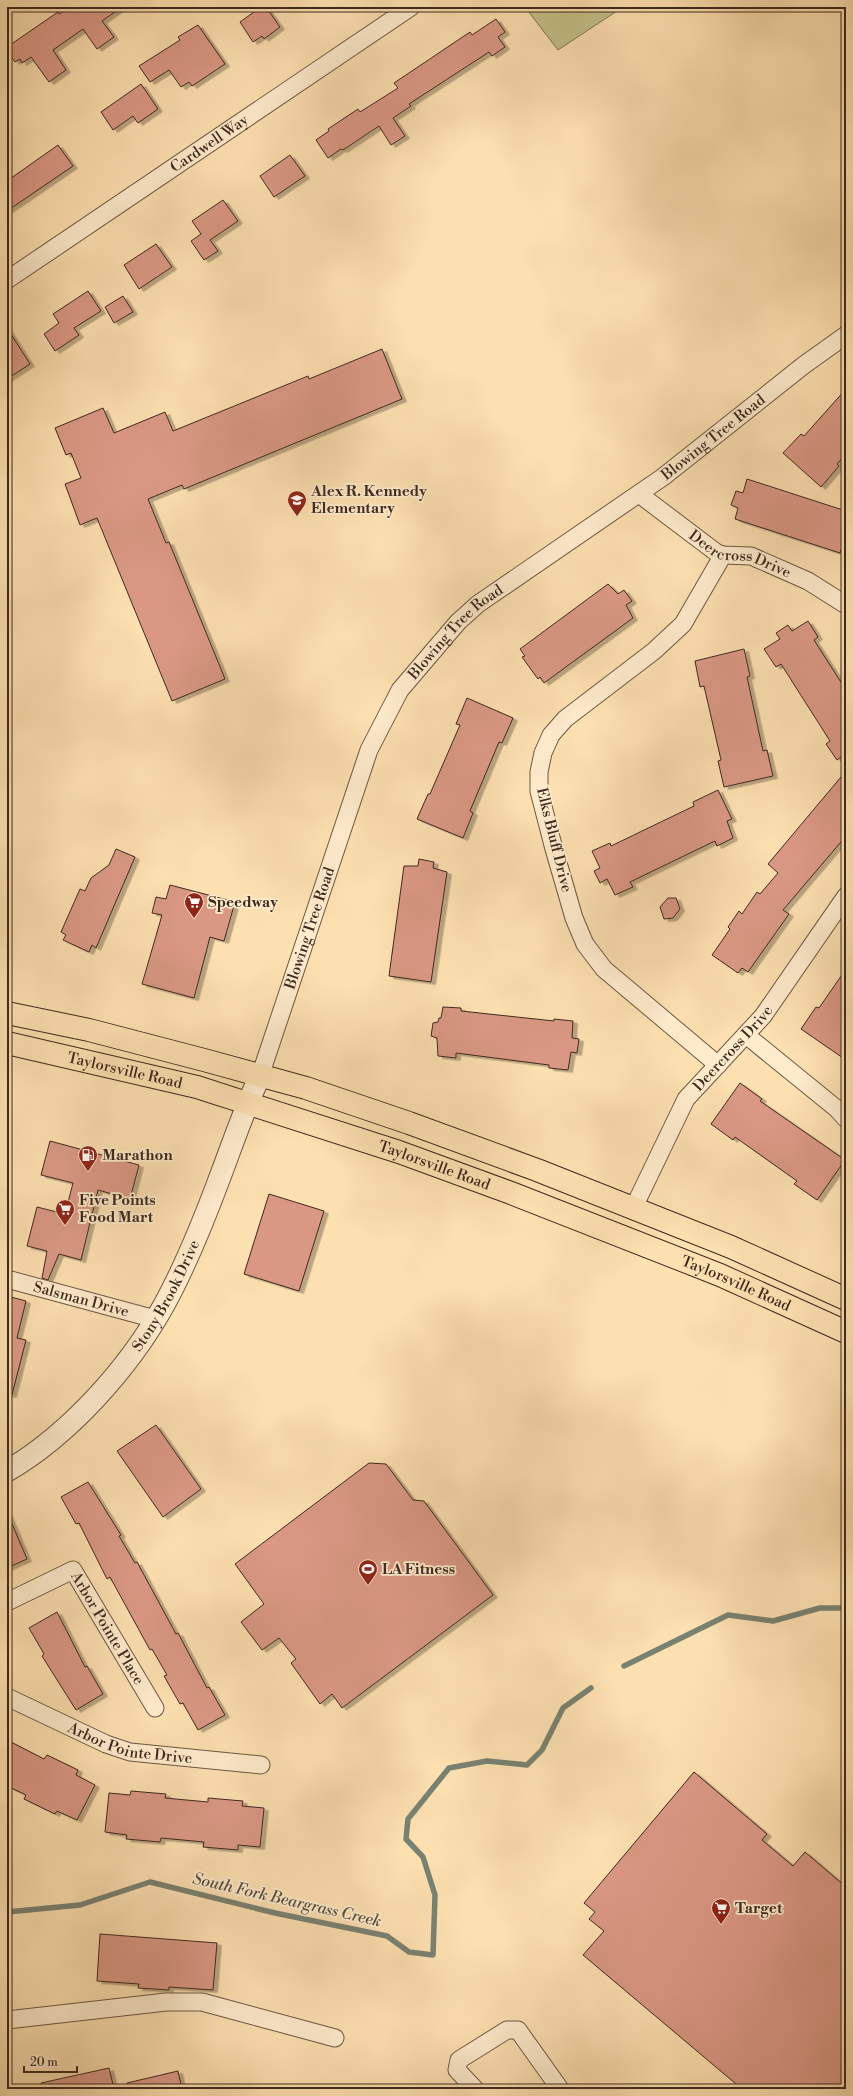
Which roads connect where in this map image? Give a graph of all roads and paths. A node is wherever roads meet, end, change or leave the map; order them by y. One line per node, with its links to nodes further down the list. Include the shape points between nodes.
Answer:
1 (411, 7): 2 (street, Cardwell Way)
2 (7, 280)
3 (846, 335): 4 (street, Blowing Tree Road)
4 (639, 494): 5 (street, Deercross Drive); 12 (street, Blowing Tree Road, via 478,604 445,637 400,690 369,750)
5 (723, 555): 6 (street, Deercross Drive, via 751,556 808,581); 11 (street, Elks Bluff Drive, via 683,624 654,651 564,719 543,753 539,772 539,791 554,849 574,918 585,944 604,969)
6 (846, 605)
7 (846, 896): 9 (street, Deercross Drive, via 763,1016)
8 (7, 1013): 12 (main road, Taylorsville Road, via 89,1030)
9 (746, 1035): 11 (street, Deercross Drive); 14 (street)
10 (7, 1043): 13 (main road, Taylorsville Road, via 190,1085)
11 (718, 1065): 15 (street, Deercross Drive, via 686,1099)
12 (260, 1076): 13 (street, Stony Brook Drive); 15 (main road, Taylorsville Road, via 306,1088 409,1123 538,1170)
13 (248, 1102): 18 (street, Stony Brook Drive, via 185,1262); 19 (main road, Taylorsville Road, via 399,1152 511,1193 720,1275)
14 (846, 1119)
15 (633, 1209): 17 (main road, Taylorsville Road, via 732,1247)
16 (7, 1279): 18 (street, Salsman Drive)
17 (846, 1299)
18 (155, 1319): 20 (street, Stony Brook Drive, via 119,1372 102,1392 60,1433)
19 (846, 1332)
20 (7, 1471)
21 (7, 1602): 23 (street, Arbor Pointe Place, via 73,1570)
22 (7, 1697): 24 (street, Arbor Pointe Drive, via 106,1744 130,1752)
23 (155, 1708)
24 (261, 1765)
25 (7, 2020): 26 (street, via 166,2002 202,2002)
26 (335, 2038)
27 (474, 2089): 28 (street, via 458,2070 459,2060 507,2030 518,2030)
28 (560, 2089)

